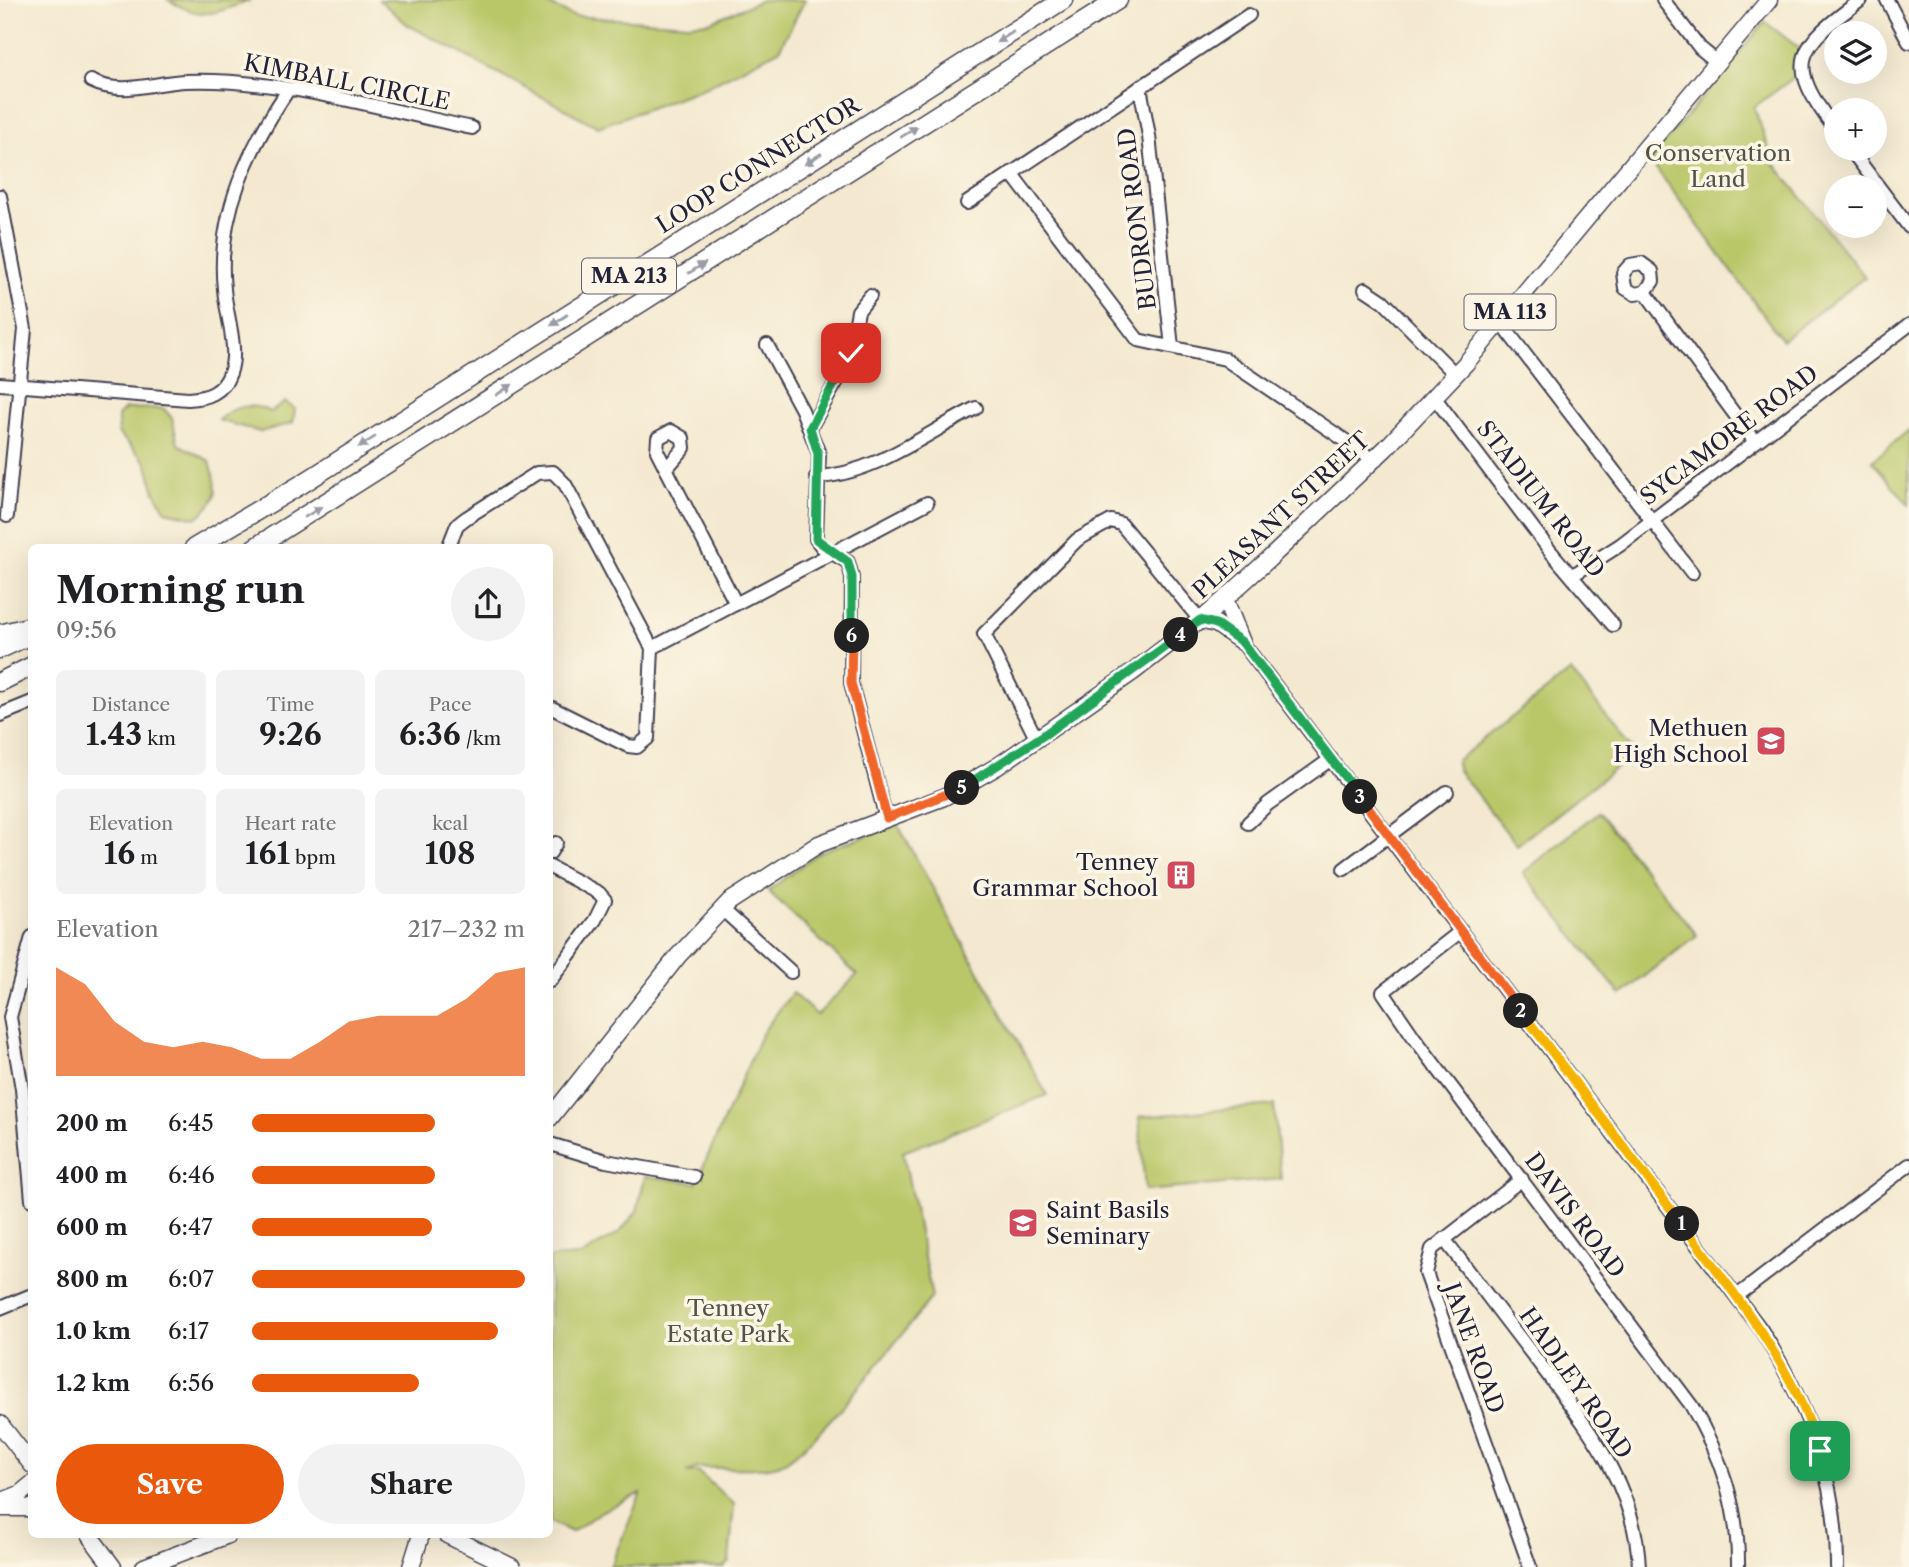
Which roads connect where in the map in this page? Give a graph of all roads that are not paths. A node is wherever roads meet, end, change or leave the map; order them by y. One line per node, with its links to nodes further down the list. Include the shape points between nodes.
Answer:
1 (1063, 0): 40 (highway, LOOP CONNECTOR / MA 213, one-way to 40)
2 (1118, 0): 41 (highway, MA 213, one-way to 2)
3 (1663, 0): 9 (street, via 1700,48)
4 (1769, 0): 9 (main road, PLEASANT STREET / MA 113)
5 (1861, 0): 13 (street, via 1818,33 1803,61 1806,88)
6 (1887, 0): 8 (street)
7 (1249, 15): 11 (street)
8 (1909, 42)
9 (1717, 62): 23 (main road, PLEASANT STREET / MA 113)
10 (91, 80): 12 (street, KIMBALL CIRCLE, via 112,90 208,81)
11 (1140, 88): 16 (street); 26 (street, BUDRON ROAD)
12 (288, 90): 14 (street, KIMBALL CIRCLE); 29 (street, via 250,155 228,222 223,286 233,357 220,389 188,399)
13 (1824, 113)
14 (472, 128)
15 (1859, 161): 19 (street)
16 (1011, 173): 18 (street); 26 (street, via 1130,332 1147,344)
17 (0, 196): 29 (street, via 23,307)
18 (967, 203)
19 (1909, 227)
20 (1365, 289): 27 (street, via 1383,301)
21 (1645, 292): 33 (street)
22 (870, 296): 32 (street, via 858,311 849,360)
23 (1501, 323): 27 (main road, PLEASANT STREET / MA 113); 39 (street)
24 (1909, 325): 33 (street, SYCAMORE ROAD)
25 (766, 345): 32 (street)
26 (1172, 347): 34 (street, via 1225,359)
27 (1456, 375): 30 (main road, PLEASANT STREET / MA 113)
28 (0, 384): 29 (street)
29 (19, 385): 38 (street)
30 (1435, 398): 34 (main road, PLEASANT STREET / MA 113); 45 (street, STADIUM ROAD)
31 (976, 408): 36 (street, via 872,464)
32 (810, 428): 36 (street, via 818,454)
33 (1755, 442): 39 (street, SYCAMORE ROAD)
34 (1374, 460): 46 (main road, PLEASANT STREET / MA 113)
35 (666, 469): 47 (street)
36 (816, 477): 43 (street, via 816,539)
37 (927, 503): 43 (street)
38 (7, 516)
39 (1650, 521): 44 (street); 45 (street, SYCAMORE ROAD)
40 (201, 544)
41 (260, 544)
42 (450, 544): 55 (street, via 457,525 466,518 537,473 553,472 565,485)
43 (834, 551): 47 (street); 64 (street, via 848,562 852,577 851,683)
44 (1692, 573)
45 (1573, 575): 49 (street, STADIUM ROAD)
46 (1226, 599): 48 (main road, PLEASANT STREET / MA 113); 53 (main road)
47 (736, 604): 55 (street)
48 (1200, 620): 53 (main road, via 1216,624); 61 (main road, PLEASANT STREET / MA 113); 61 (street, via 1121,524 1111,521 1077,540 984,634)
49 (1613, 625)
50 (28, 627): 51 (highway)
51 (0, 634)
52 (28, 636): 54 (highway)
53 (1242, 642): 62 (street)
54 (0, 649)
55 (652, 649): 59 (street, via 648,738 637,747)
56 (28, 668): 57 (highway)
57 (0, 682)
58 (28, 704): 60 (street)
59 (553, 708)
60 (0, 715)
61 (1037, 740): 64 (main road, PLEASANT STREET / MA 113, via 963,787)
62 (1331, 759): 65 (street); 66 (street)
63 (1447, 792): 66 (street)
64 (887, 818): 69 (main road, PLEASANT STREET / MA 113, via 819,844)
65 (1248, 823)
66 (1389, 835): 68 (street); 70 (street)
67 (553, 869): 73 (street, via 605,900)
68 (1344, 869)
69 (722, 909): 72 (street); 74 (main road, PLEASANT STREET / MA 113, via 678,956)
70 (1461, 931): 79 (street, DAVIS ROAD, via 1383,992); 81 (street)
71 (28, 952): 76 (street, via 10,1017)
72 (791, 972)
73 (553, 977)
74 (553, 1114)
75 (553, 1145): 78 (street, via 606,1161)
76 (28, 1156)
77 (1909, 1165): 81 (street)
78 (694, 1177)
79 (1522, 1179): 80 (street, JANE ROAD); 99 (street, DAVIS ROAD, via 1663,1365 1702,1424 1733,1499)
80 (1444, 1239): 97 (street, JANE ROAD, via 1428,1257 1428,1282); 98 (street, HADLEY ROAD, via 1602,1449 1634,1520)
81 (1737, 1296): 100 (street, via 1782,1363 1812,1427 1835,1516)
82 (28, 1297): 83 (street)
83 (0, 1308)
84 (0, 1424): 85 (main road)
85 (28, 1460)
86 (28, 1487): 88 (main road)
87 (28, 1499): 88 (main road)
88 (12, 1507)
89 (91, 1538): 93 (main road)
90 (220, 1538): 94 (main road)
91 (420, 1538): 95 (main road)
92 (453, 1538): 96 (main road)
93 (113, 1567)
94 (144, 1567)
95 (411, 1567)
96 (512, 1567)
97 (1530, 1567)
98 (1639, 1567)
99 (1738, 1567)
100 (1837, 1567)

